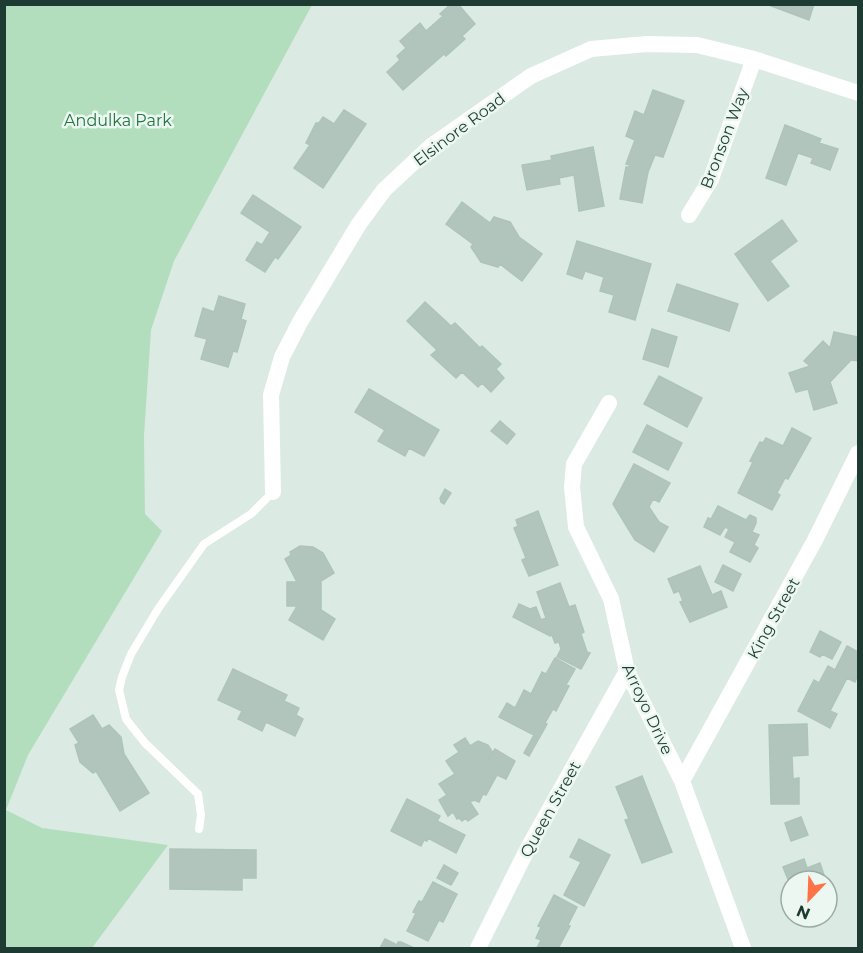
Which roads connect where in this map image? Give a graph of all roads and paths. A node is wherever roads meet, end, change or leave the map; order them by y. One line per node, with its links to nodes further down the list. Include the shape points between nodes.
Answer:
1 (754, 59): 2 (street, Elsinore Road); 3 (street, Bronson Way, via 711,179); 6 (street, Elsinore Road, via 697,45 647,44 591,50 531,76 431,146 384,189 359,224 282,357 271,394)
2 (858, 93)
3 (689, 215)
4 (609, 403): 7 (street, Arroyo Drive, via 574,464 572,488 576,527 611,599)
5 (858, 453): 8 (street, King Street, via 815,540)
6 (273, 492): 9 (lane, via 250,514 204,544 158,609 122,676 119,690 126,719 198,794)
7 (627, 671): 8 (street, Arroyo Drive); 10 (street, Queen Street, via 528,848)
8 (682, 781): 11 (street, Arroyo Drive)
9 (199, 829)
10 (478, 948)
11 (743, 948)

